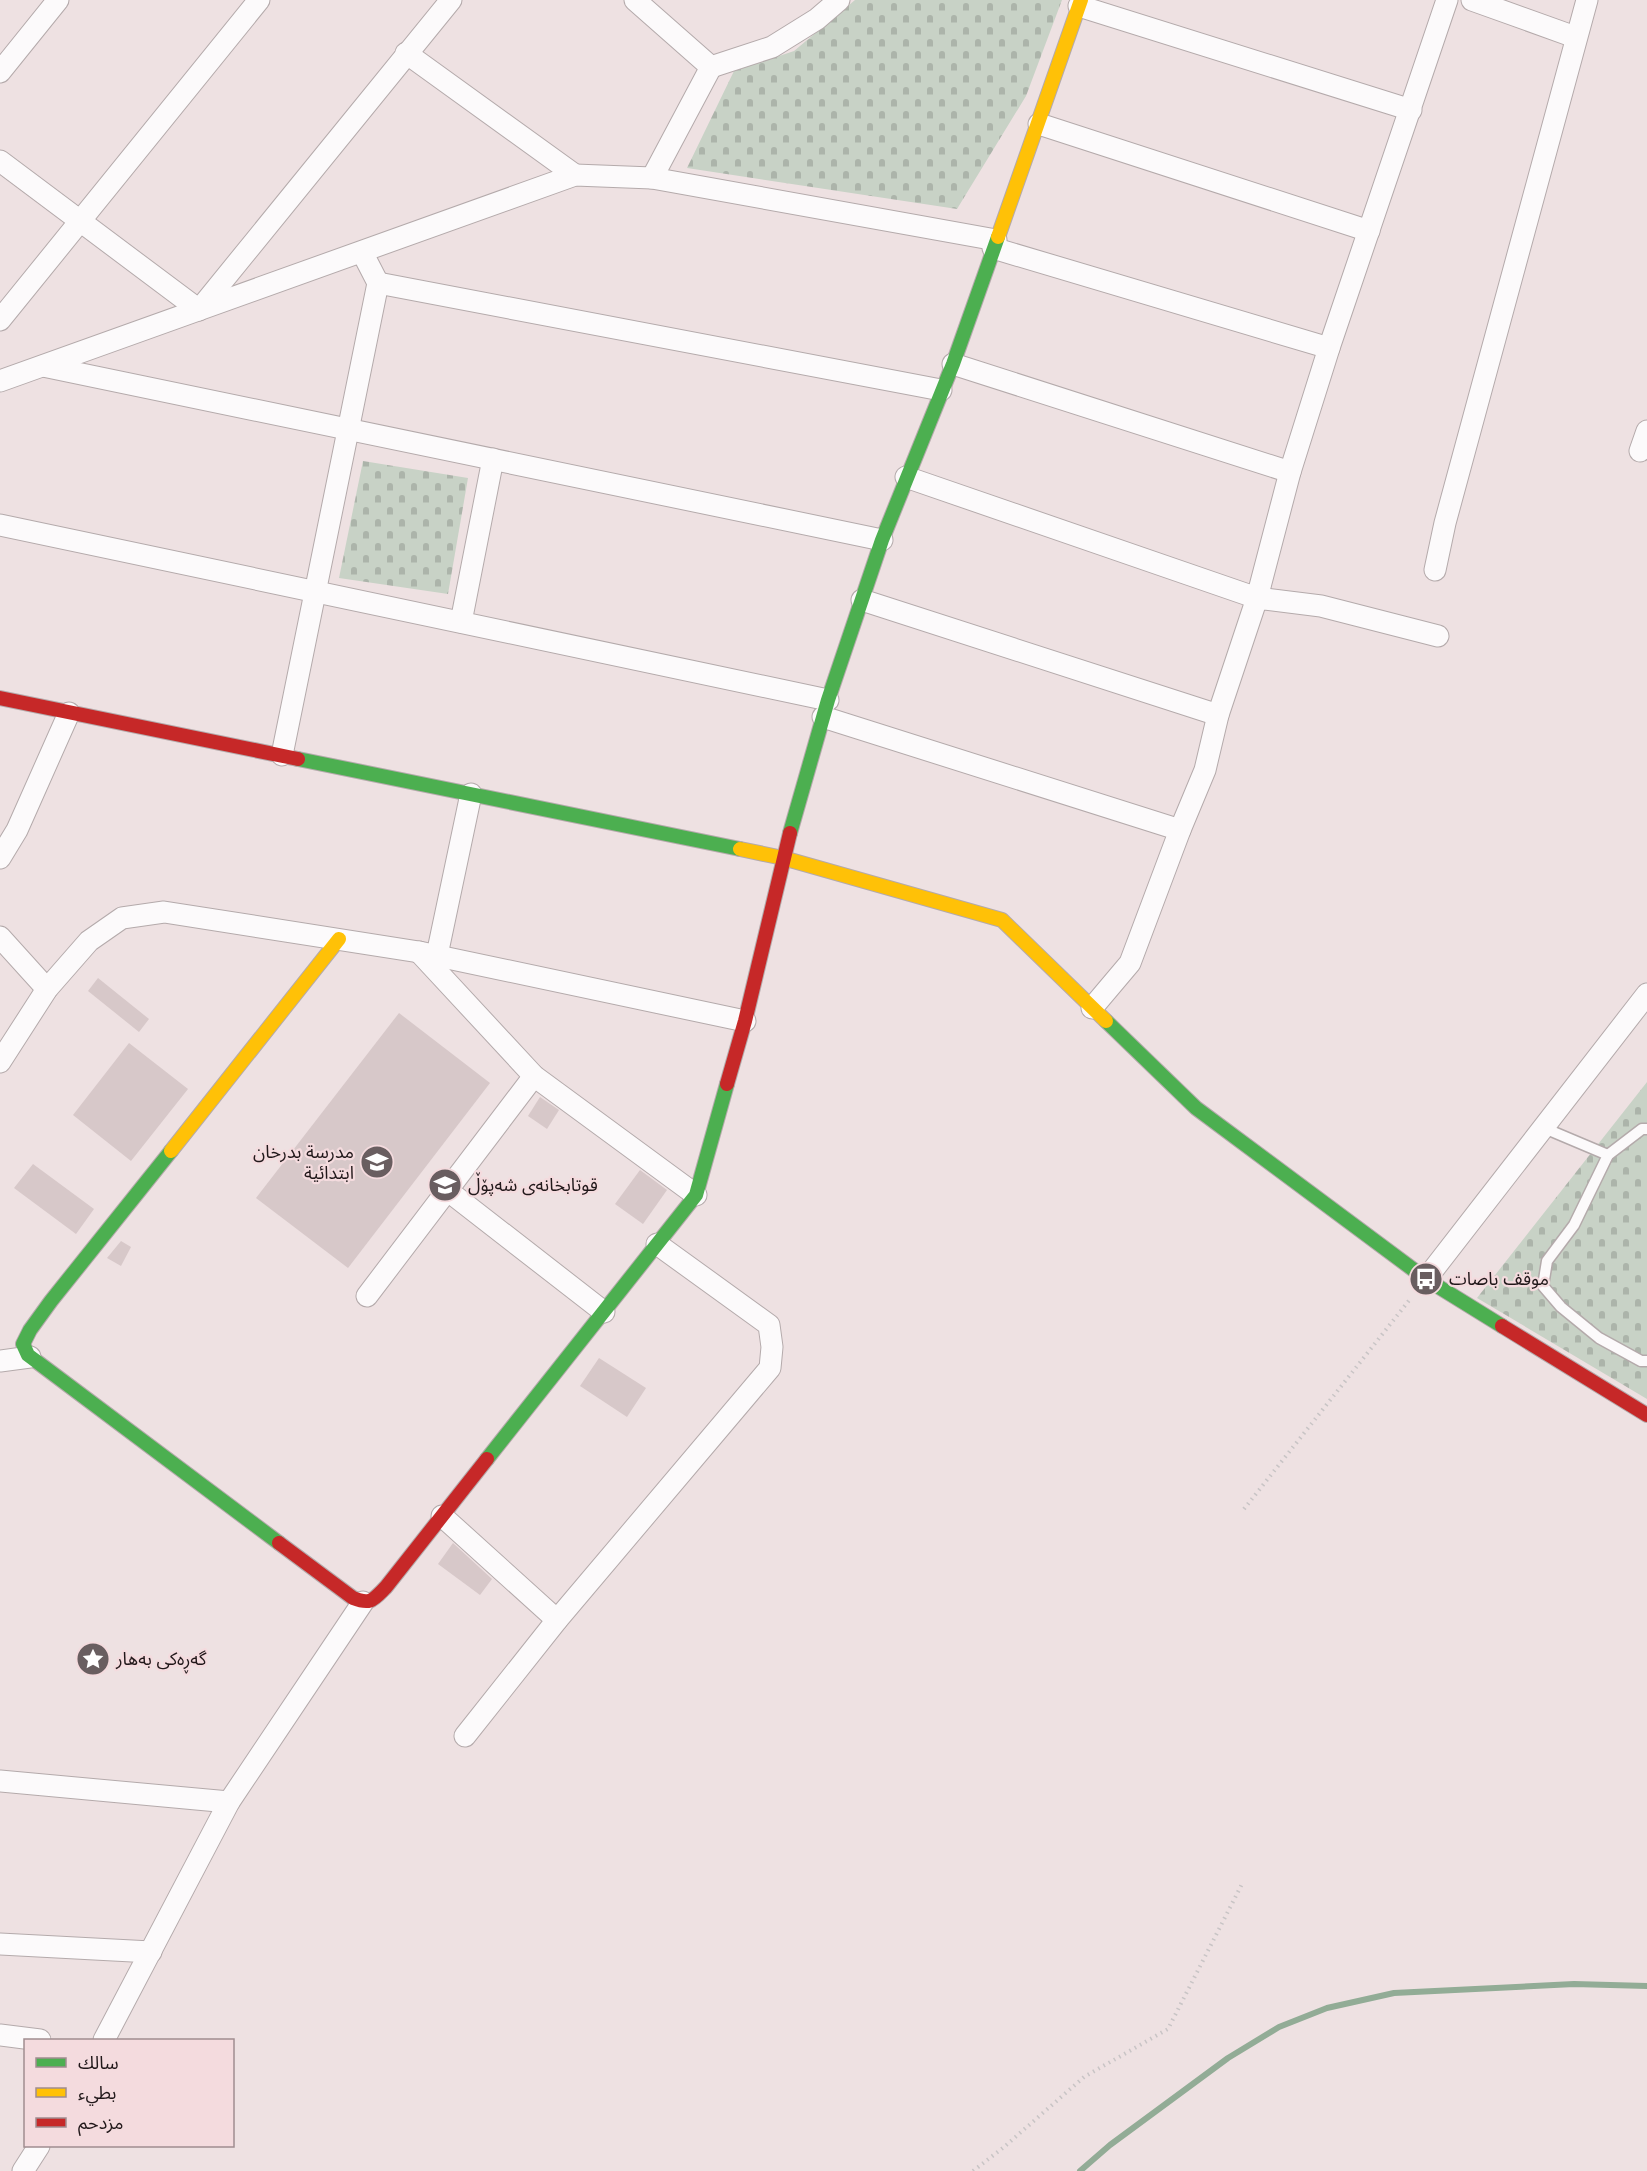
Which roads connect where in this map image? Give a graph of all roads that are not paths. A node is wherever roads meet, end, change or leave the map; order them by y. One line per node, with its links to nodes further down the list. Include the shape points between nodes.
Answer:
1 (58, 0): 13 (street)
2 (259, 0): 19 (street)
3 (452, 0): 11 (street)
4 (635, 0): 12 (street)
5 (839, 0): 12 (street, via 772,47)
6 (1447, 0): 14 (street)
7 (1472, 0): 10 (street)
8 (1587, 0): 10 (street)
9 (1080, 3): 14 (street); 15 (street)
10 (1575, 37): 39 (street)
11 (406, 53): 17 (street); 24 (street)
12 (711, 67): 18 (street)
13 (0, 72)
14 (1411, 110): 20 (street)
15 (1039, 124): 20 (street); 21 (street)
16 (0, 161): 19 (street)
17 (575, 175): 18 (street); 22 (street)
18 (652, 178): 21 (street)
19 (81, 220): 24 (street); 25 (street)
20 (1369, 231): 26 (street)
21 (994, 244): 26 (street); 27 (street)
22 (362, 252): 23 (street); 24 (street)
23 (378, 283): 30 (street); 31 (street)
24 (199, 310): 28 (street)
25 (0, 320)
26 (1329, 348): 35 (street)
27 (953, 364): 30 (street); 35 (street)
28 (43, 366): 29 (street); 31 (street)
29 (0, 381)
30 (941, 390): 36 (street)
31 (348, 430): 34 (street); 40 (street)
32 (1647, 430): 33 (street)
33 (1641, 451)
34 (493, 459): 38 (street); 43 (street)
35 (1290, 472): 41 (street)
36 (906, 477): 38 (street); 41 (street)
37 (0, 525): 40 (street)
38 (882, 540): 42 (street)
39 (1435, 570)
40 (315, 592): 43 (street); 49 (street)
41 (1257, 597): 44 (street, via 1322,606); 48 (street)
42 (862, 600): 46 (street); 48 (street)
43 (461, 622): 46 (street)
44 (1438, 636)
45 (0, 698): 47 (street)
46 (826, 708): 52 (street); 54 (street)
47 (69, 712): 49 (street); 51 (street)
48 (1218, 715): 52 (street, via 1205,770)
49 (282, 755): 50 (street)
50 (471, 794): 54 (street); 57 (street)
51 (8, 830): 53 (street)
52 (1180, 830): 60 (street, via 1130,963)
53 (0, 858)
54 (783, 858): 60 (street, via 1002,920); 61 (street)
55 (0, 936): 58 (street)
56 (339, 939): 57 (street); 58 (street, via 164,912 122,918 89,942); 73 (street, via 51,1301 23,1344)
57 (428, 953): 61 (street); 63 (street)
58 (47, 989): 62 (street)
59 (1647, 994): 64 (street)
60 (1092, 1008): 70 (street, via 1196,1108)
61 (745, 1021): 68 (street)
62 (0, 1062)
63 (534, 1076): 67 (street); 68 (street)
64 (1544, 1128): 66 (lane); 70 (street)
65 (1647, 1129): 66 (lane)
66 (1608, 1155): 75 (lane, via 1574,1225 1547,1261 1543,1286 1561,1307 1599,1338)
67 (447, 1190): 71 (street); 72 (street)
68 (696, 1195): 69 (street)
69 (657, 1244): 72 (street); 79 (street, via 769,1325 770,1368)
70 (1426, 1279): 76 (street)
71 (367, 1296)
72 (604, 1312): 77 (street)
73 (30, 1357): 74 (street); 78 (street, via 352,1598)
74 (0, 1361)
75 (1647, 1361)
76 (1647, 1415)
77 (442, 1516): 78 (street, via 379,1594 372,1601); 79 (street)
78 (363, 1602): 82 (street)
79 (557, 1620): 80 (street)
80 (465, 1736)
81 (0, 1781): 82 (street)
82 (229, 1802): 84 (street)
83 (0, 1944): 84 (street)
84 (151, 1952): 87 (street)
85 (0, 2035): 86 (street)
86 (32, 2039)
87 (105, 2039)
88 (38, 2147): 89 (street)
89 (23, 2171)

